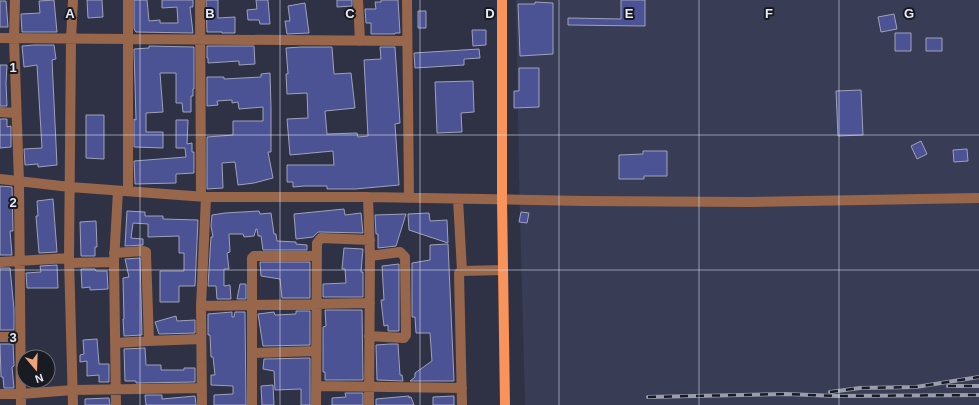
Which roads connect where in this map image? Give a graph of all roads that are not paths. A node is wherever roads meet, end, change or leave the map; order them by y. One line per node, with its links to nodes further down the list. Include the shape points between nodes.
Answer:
1 (16, 0): 10 (street)
2 (73, 0): 11 (street)
3 (128, 0): 12 (street)
4 (200, 0): 13 (street)
5 (358, 0): 14 (street)
6 (407, 0): 15 (street)
7 (496, 0): 27 (main road)
8 (502, 0): 27 (main road)
9 (0, 38): 10 (street)
10 (14, 39): 11 (street); 17 (street)
11 (71, 39): 12 (street); 20 (street)
12 (128, 39): 13 (street); 21 (street)
13 (201, 39): 14 (street); 22 (street)
14 (360, 40): 15 (street)
15 (407, 41): 24 (street)
16 (0, 112): 17 (street)
17 (16, 113): 19 (street)
18 (0, 179): 19 (street)
19 (18, 182): 20 (street); 32 (street)
20 (70, 187): 21 (street); 33 (street)
21 (123, 191): 22 (street); 31 (street)
22 (204, 196): 23 (street); 40 (street)
23 (368, 197): 24 (street); 28 (street)
24 (408, 198): 26 (street)
25 (979, 198): 27 (street, via 749,202)
26 (458, 199): 27 (street); 36 (street)
27 (499, 199): 35 (main road)
28 (370, 240): 29 (street, via 321,238); 30 (street)
29 (317, 256): 38 (street); 39 (street, via 254,256 251,260)
30 (370, 256): 37 (street); 41 (street, via 400,252 405,257 406,335 404,338)
31 (114, 258): 33 (street); 45 (street, via 146,252); 46 (street)
32 (19, 260): 33 (street); 34 (street); 43 (street)
33 (69, 260): 54 (street)
34 (0, 262)
35 (500, 270): 36 (street); 65 (main road); 66 (main road)
36 (462, 271): 52 (street, via 459,273)
37 (370, 303): 38 (street); 41 (street)
38 (317, 304): 39 (street); 47 (street)
39 (252, 305): 40 (street); 48 (street)
40 (201, 306): 44 (street)
41 (369, 336): 50 (street)
42 (0, 337): 43 (street)
43 (20, 337): 56 (street)
44 (202, 338): 45 (street); 51 (street)
45 (149, 340): 46 (street)
46 (115, 343): 53 (street)
47 (316, 352): 48 (street); 49 (street)
48 (252, 353): 61 (street)
49 (316, 386): 50 (street); 62 (street)
50 (369, 387): 52 (street); 63 (street)
51 (202, 388): 53 (street); 60 (street)
52 (462, 388): 64 (street)
53 (116, 389): 54 (street); 59 (street)
54 (73, 390): 56 (street); 58 (street)
55 (0, 394): 56 (street)
56 (21, 394): 57 (street)
57 (21, 405)
58 (73, 405)
59 (116, 405)
60 (202, 405)
61 (252, 405)
62 (316, 405)
63 (369, 405)
64 (462, 405)
65 (499, 405)
66 (505, 405)

